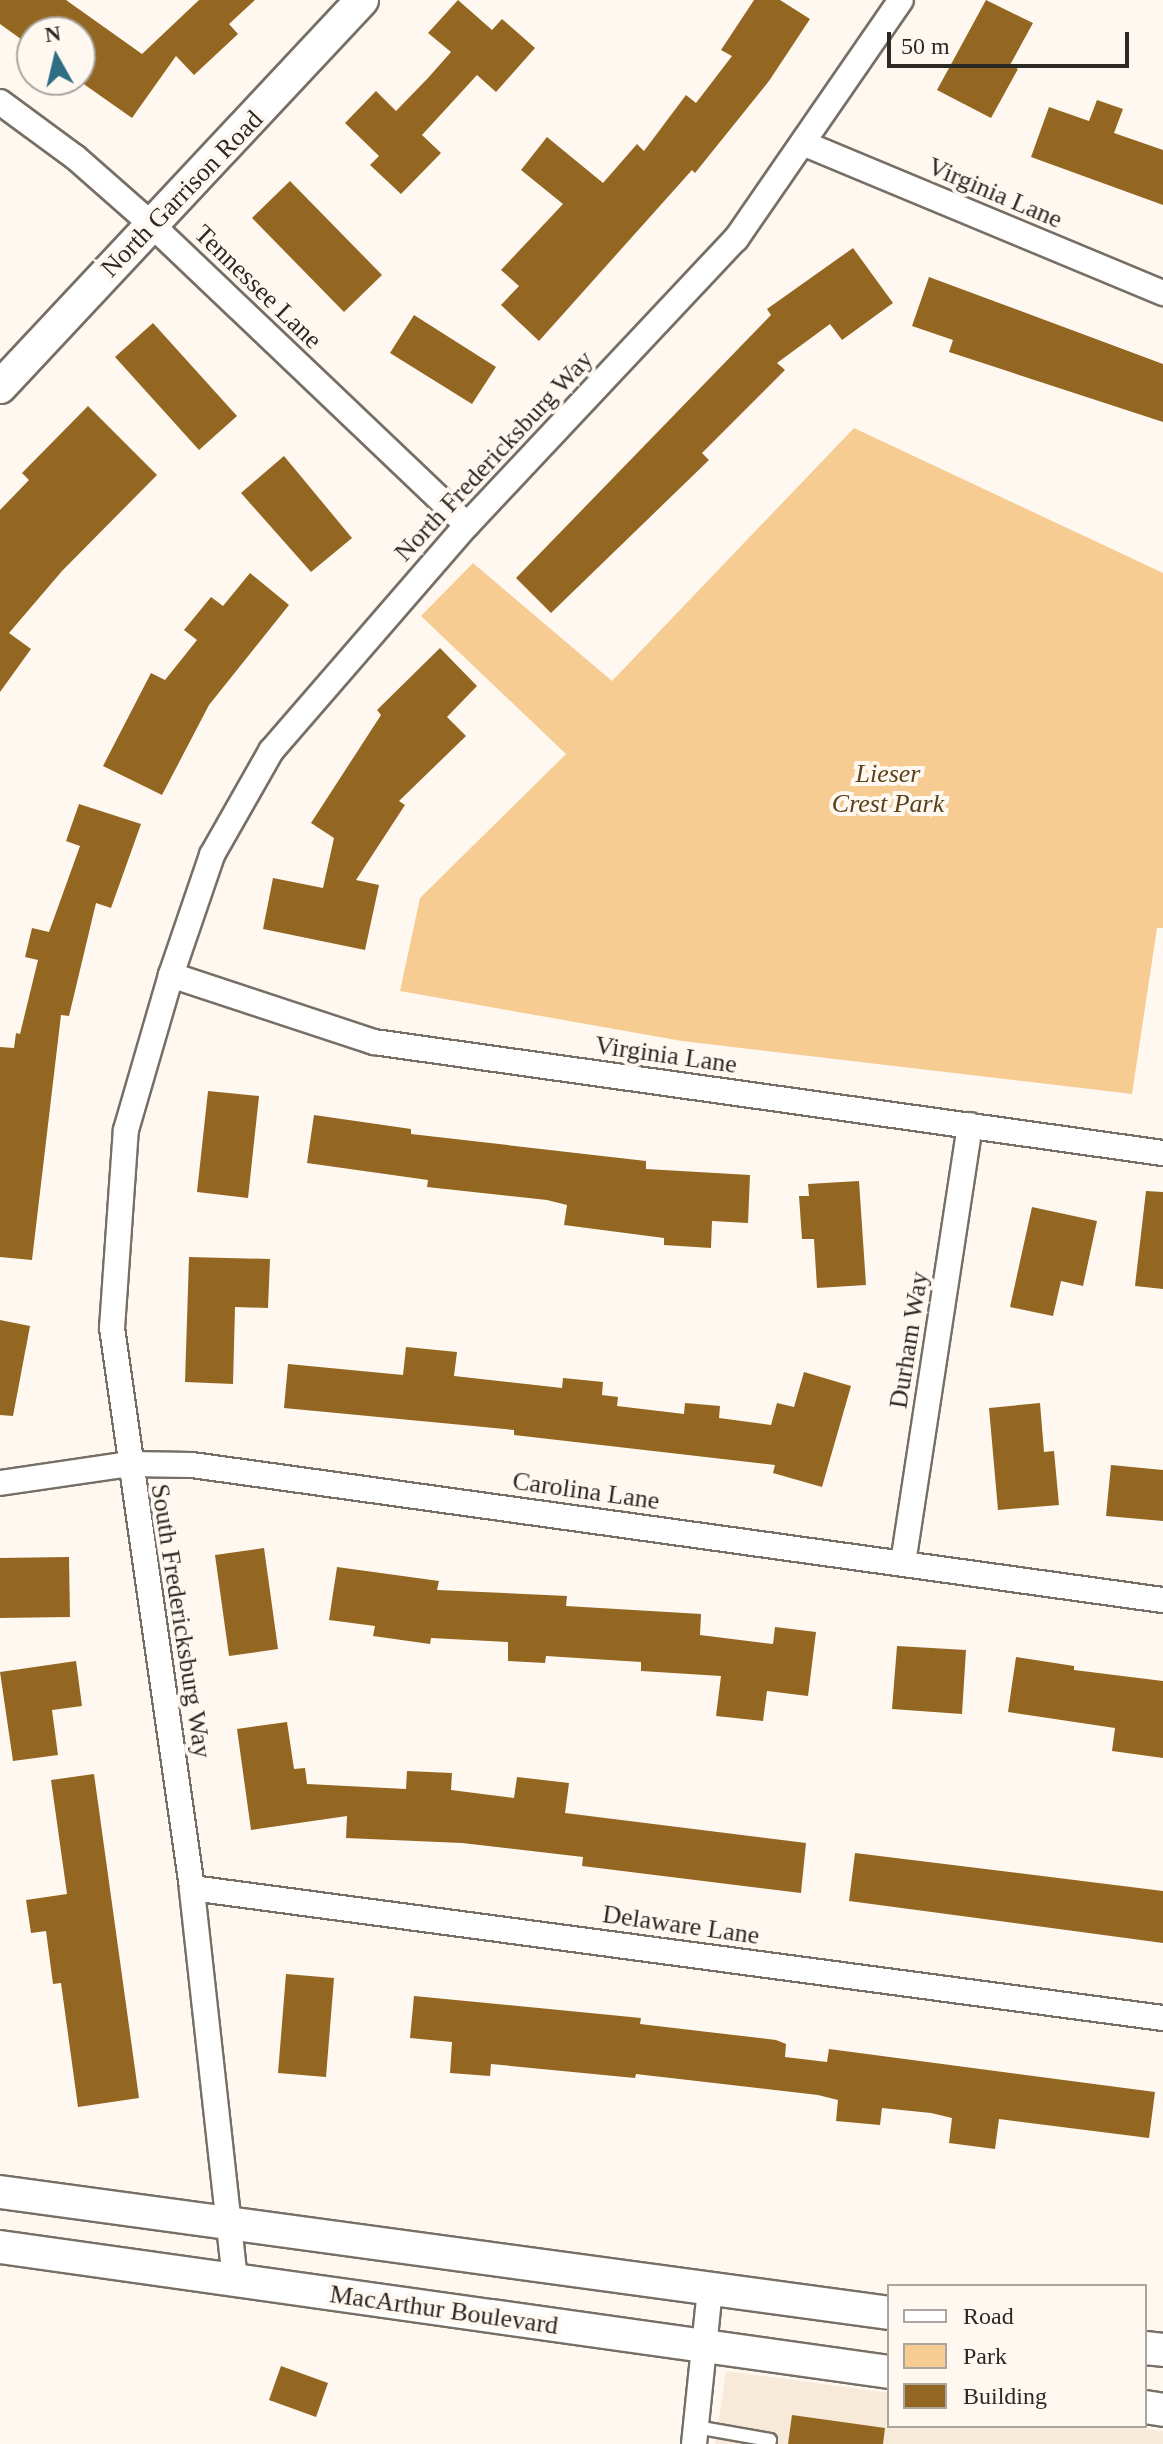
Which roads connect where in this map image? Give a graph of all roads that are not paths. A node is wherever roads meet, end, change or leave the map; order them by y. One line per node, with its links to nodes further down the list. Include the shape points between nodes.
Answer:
1 (362, 0): 5 (street, North Garrison Road)
2 (901, 0): 4 (street, North Fredericksburg Way)
3 (0, 102): 5 (street, Tennessee Lane, via 75,157)
4 (805, 144): 6 (street, Virginia Lane); 8 (street, North Fredericksburg Way, via 736,239)
5 (152, 225): 7 (street, North Garrison Road); 8 (street, Tennessee Lane)
6 (1163, 293)
7 (0, 387)
8 (467, 525): 9 (street, North Fredericksburg Way, via 271,751 212,855)
9 (171, 975): 10 (street, Virginia Lane, via 374,1042); 12 (street, South Fredericksburg Way, via 126,1130 112,1328)
10 (970, 1125): 11 (street, Virginia Lane); 14 (street, Durham Way)
11 (1163, 1153)
12 (129, 1464): 13 (street, Carolina Lane); 14 (street, Carolina Lane, via 192,1465); 16 (street, South Fredericksburg Way)
13 (0, 1483)
14 (903, 1563): 15 (street, Carolina Lane)
15 (1163, 1600)
16 (192, 1888): 17 (street, Delaware Lane); 19 (street, South Fredericksburg Way)
17 (1163, 2018)
18 (0, 2192): 19 (street)
19 (228, 2221): 21 (street, South Fredericksburg Way); 22 (street)
20 (0, 2247): 21 (street, MacArthur Boulevard)
21 (235, 2280): 24 (street, MacArthur Boulevard)
22 (710, 2288): 23 (street); 24 (street)
23 (887, 2313)
24 (704, 2346): 25 (street, MacArthur Boulevard); 26 (street)
25 (887, 2372)
26 (695, 2435): 27 (lane, via 770,2440)
27 (769, 2444)

